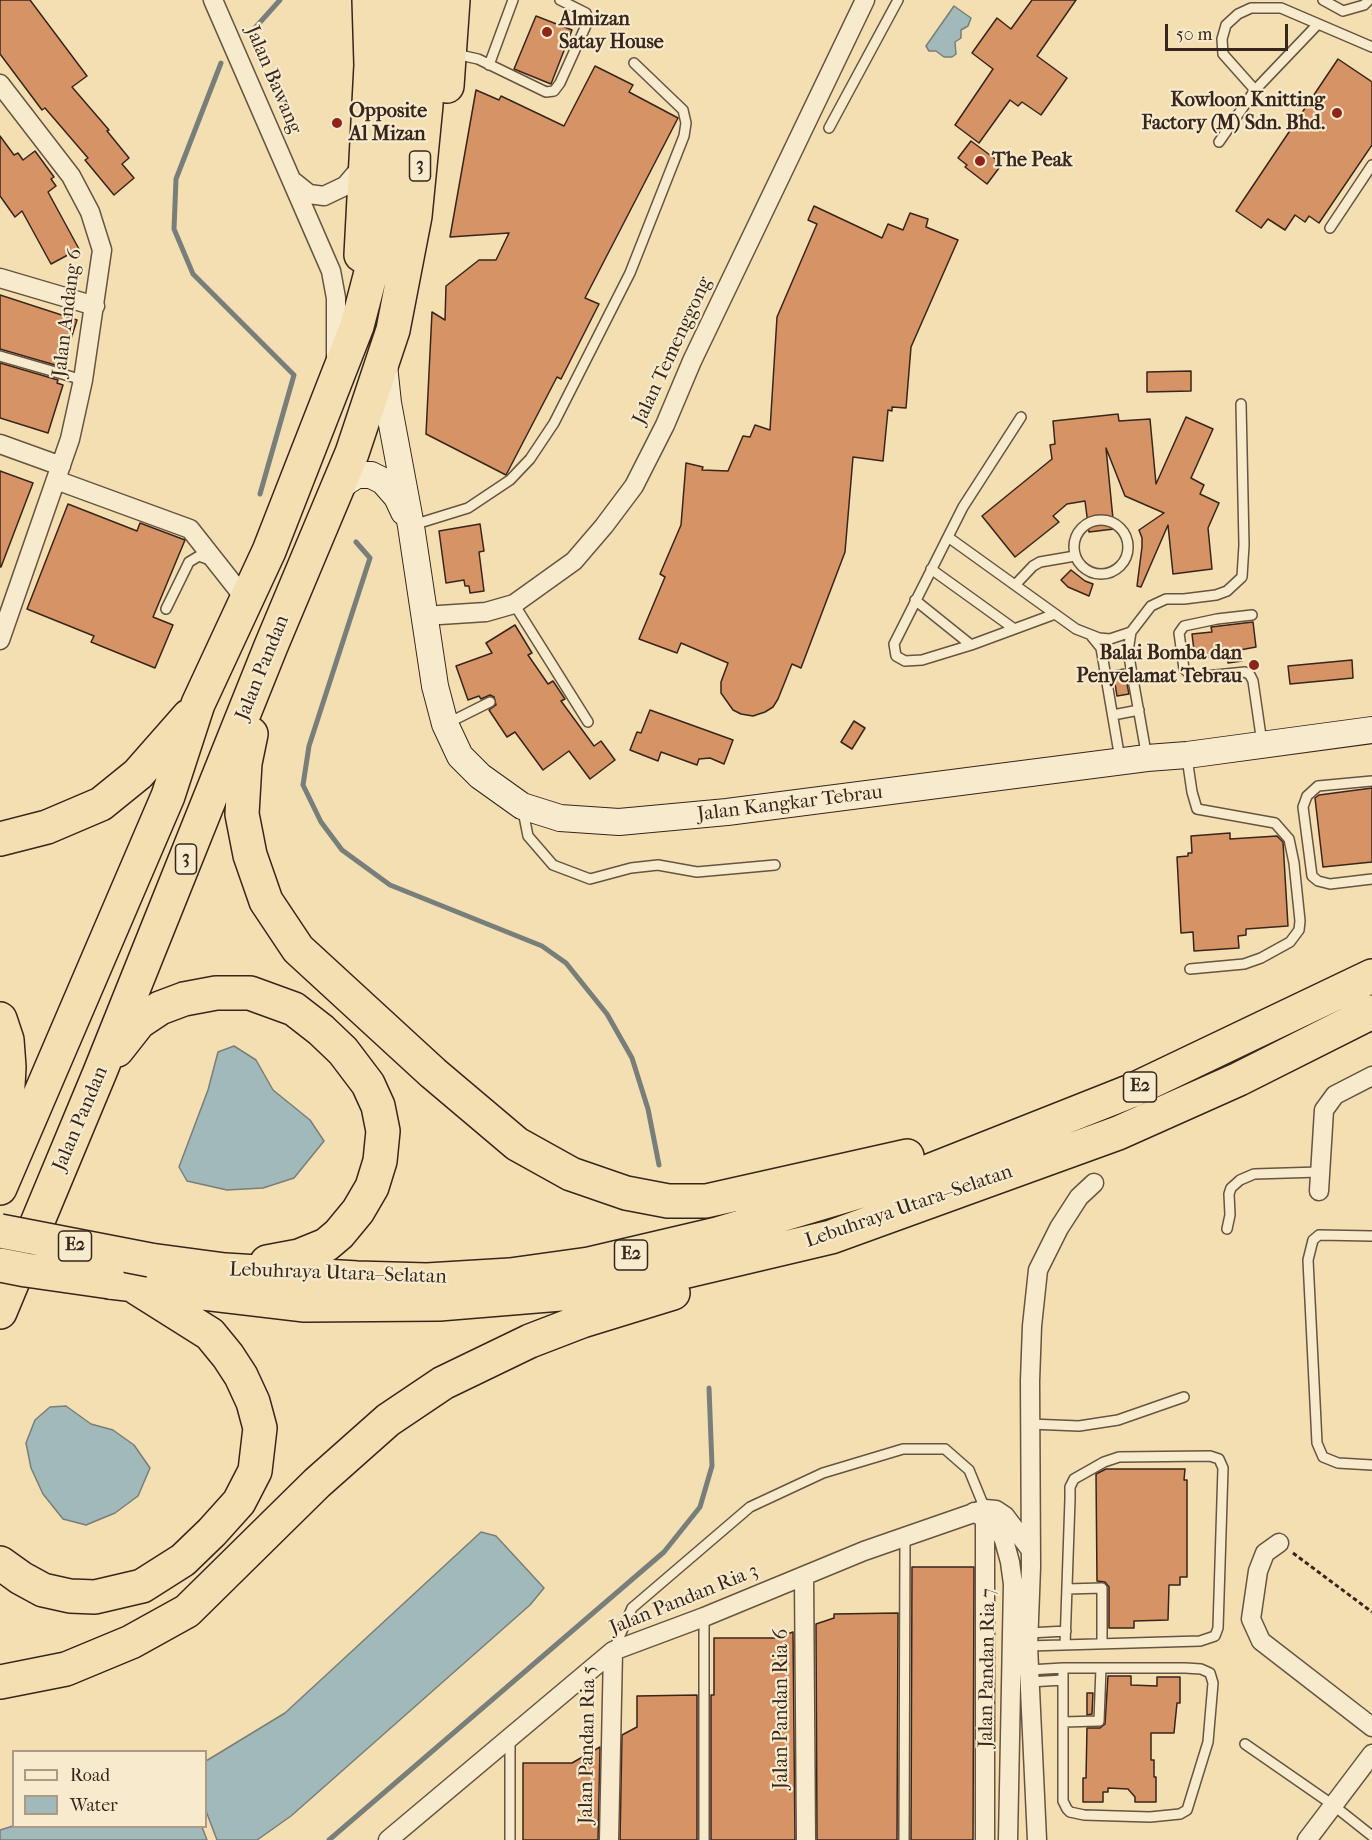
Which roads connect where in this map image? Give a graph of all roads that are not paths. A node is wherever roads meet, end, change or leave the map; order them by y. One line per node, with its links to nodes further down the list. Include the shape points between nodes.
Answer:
1 (213, 0): 23 (street, Jalan Bawang)
2 (369, 0): 21 (highway, via 371,65)
3 (399, 0): 27 (highway, 3, via 399,119 387,211)
4 (428, 0): 28 (highway, Jalan Pandan / 3, via 426,105 415,216)
5 (453, 0): 14 (highway)
6 (513, 0): 16 (lane)
7 (560, 0): 16 (lane, via 586,13 588,21 554,91 546,92)
8 (865, 0): 45 (street, Jalan Temenggong, via 634,486 574,561)
9 (898, 0): 19 (lane)
10 (1323, 0): 11 (lane, via 1343,11)
11 (1369, 0)
12 (1318, 24): 13 (lane); 18 (lane); 18 (lane, via 1281,8 1265,7 1251,8 1226,25 1223,54)
13 (1372, 47)
14 (450, 52): 16 (lane); 28 (highway, via 432,203 417,268)
15 (633, 63): 37 (lane, via 683,110 686,123 630,273 554,423 530,459 510,480 468,508)
16 (489, 65)
17 (0, 84): 26 (street, Jalan Andang 6, via 70,176 90,212 102,250)
18 (1255, 90): 20 (lane)
19 (828, 128)
20 (1219, 142)
21 (365, 161): 23 (street, via 345,186 324,196 309,194); 27 (highway)
22 (1372, 165): 24 (lane)
23 (291, 179): 30 (street, Jalan Bawang, via 333,281 337,320)
24 (1330, 228)
25 (0, 278): 26 (street)
26 (95, 306): 31 (street, Jalan Andang 6)
27 (357, 326): 30 (highway, 3)
28 (388, 344): 36 (highway, Jalan Pandan / 3); 37 (street, Jalan Kangkar Tebrau, via 388,403)
29 (0, 356): 31 (lane)
30 (335, 379): 43 (highway, 3, via 269,551)
31 (83, 380): 35 (street, Jalan Andang 6, via 70,440)
32 (1241, 404): 51 (lane, via 1242,577 1227,591 1215,595 1166,599 1151,606)
33 (1021, 417): 38 (lane)
34 (0, 444): 35 (street)
35 (58, 473): 40 (street, via 190,529); 53 (street, Jalan Andang 6)
36 (338, 487): 37 (street, Jalan Kangkar Tebrau, via 357,475 383,481 397,497); 55 (highway, Jalan Pandan / 3)
37 (411, 526): 49 (street, Jalan Kangkar Tebrau)
38 (948, 537): 41 (lane); 42 (lane)
39 (1075, 556): 39 (lane, via 1077,535 1092,521 1113,522 1127,537 1126,558 1110,572 1089,571); 42 (lane, via 1040,562)
40 (215, 561): 43 (street); 46 (lane, via 199,556 189,562)
41 (931, 569): 44 (lane); 50 (lane)
42 (1015, 585): 47 (lane)
43 (237, 588): 57 (highway, 3)
44 (915, 600): 54 (lane); 54 (lane, via 894,644 896,656 905,661 922,660)
45 (514, 604): 49 (street, Jalan Temenggong, via 486,612); 60 (lane)
46 (166, 609)
47 (1055, 614): 50 (lane); 52 (lane)
48 (1252, 615): 63 (lane, via 1217,619 1185,627 1179,633 1184,669 1191,675 1250,675)
49 (424, 616): 61 (street, Jalan Kangkar Tebrau, via 435,686)
50 (1013, 628): 54 (lane)
51 (1131, 632): 52 (lane, via 1110,639); 58 (lane, via 1128,651)
52 (1090, 636): 59 (lane, via 1101,648)
53 (0, 640)
54 (971, 645)
55 (271, 646): 76 (highway, Jalan Pandan / 3); 78 (highway, via 244,763 242,814 250,855 266,901 298,949 517,1144 571,1174 626,1193 668,1201 706,1201 939,1149)
56 (490, 702): 61 (lane)
57 (198, 704): 69 (highway, via 138,774 101,804 47,827); 81 (highway, 3, via 168,796)
58 (1139, 710): 59 (lane); 65 (lane)
59 (1113, 715): 66 (lane)
60 (588, 722)
61 (446, 724): 68 (street, Jalan Kangkar Tebrau, via 460,756 480,776)
62 (1372, 730): 63 (street, Jalan Kangkar Tebrau)
63 (1263, 745): 64 (street, Jalan Kangkar Tebrau)
64 (1187, 755): 65 (street, Jalan Kangkar Tebrau); 72 (lane, via 1197,810 1275,823 1289,839 1300,921 1290,942 1261,958 1244,964)
65 (1147, 758): 66 (street, Jalan Kangkar Tebrau)
66 (1120, 761): 68 (street, Jalan Kangkar Tebrau, via 794,804 619,822 560,818)
67 (1372, 781): 71 (lane, via 1318,786 1307,796 1303,807 1312,876 1330,884)
68 (522, 806): 70 (lane, via 528,836 552,865 590,879 658,865 697,872)
69 (0, 839)
70 (775, 865)
71 (1372, 879)
72 (1190, 969)
73 (1372, 976): 78 (highway, Lebuhraya Utara–Selatan / E2, via 1131,1092)
74 (1372, 1012): 86 (highway, Lebuhraya Utara–Selatan / E2, via 1239,1079 1118,1133)
75 (0, 1019): 81 (highway, via 7,1040 9,1067)
76 (100, 1072): 88 (highway, via 139,1022 160,1008 216,993 250,993 294,1009 343,1052 368,1084 383,1131 372,1187 358,1211 326,1245 283,1260); 90 (highway, Jalan Pandan / 3)
77 (1372, 1076): 79 (street, via 1335,1095 1324,1110)
78 (1021, 1135): 88 (highway, Lebuhraya Utara–Selatan / E2, via 929,1171 817,1205 717,1234 589,1264 510,1275 426,1280)
79 (1319, 1172): 82 (street); 83 (lane, via 1254,1174 1240,1180 1229,1194)
80 (1094, 1183): 92 (street, Jalan Pandan Ria 7, via 1079,1197 1059,1228 1038,1270)
81 (2, 1185)
82 (1319, 1191)
83 (1227, 1229)
84 (0, 1231): 89 (highway, E2, bridge)
85 (1372, 1236): 93 (lane, via 1319,1235 1313,1240 1308,1260 1317,1443 1323,1457 1338,1463)
86 (831, 1237): 89 (highway, Lebuhraya Utara–Selatan / E2, via 585,1292 439,1304 305,1305); 111 (highway, via 582,1321 443,1383 388,1420 317,1483 187,1611 131,1642 66,1669)
87 (0, 1265): 89 (highway, bridge)
88 (225, 1270): 89 (highway, Lebuhraya Utara–Selatan / E2)
89 (131, 1275): 98 (highway, via 157,1302 210,1334 242,1376 260,1428 255,1471 239,1502 212,1532 183,1560 142,1586 95,1598 70,1596 43,1590)
90 (0, 1312)
91 (1184, 1397): 92 (lane, via 1118,1420 1078,1426)
92 (1030, 1424): 97 (street, Jalan Pandan Ria 7)
93 (1372, 1465)
94 (981, 1513): 95 (street, Jalan Pandan Ria 3); 97 (street, via 996,1510 1005,1516); 106 (lane, via 969,1470 945,1449 903,1449 824,1473 750,1507 632,1608); 127 (street); 128 (street, Jalan Pandan Ria 7, via 997,1526 1004,1539 1012,1584)
95 (905, 1536): 99 (street, Jalan Pandan Ria 3); 126 (lane)
96 (1279, 1543): 113 (street, via 1265,1553 1258,1571 1251,1619 1261,1641)
97 (1030, 1549): 103 (street, Jalan Pandan Ria 7)
98 (0, 1563)
99 (804, 1577): 101 (street, Jalan Pandan Ria 3); 125 (street, Jalan Pandan Ria 6)
100 (1067, 1589): 102 (lane); 104 (lane, via 1102,1588); 104 (lane, via 1070,1487 1074,1479 1119,1457 1219,1459 1223,1468 1215,1636 1200,1641)
101 (704, 1617): 106 (street, Jalan Pandan Ria 3); 124 (lane)
102 (1066, 1631): 103 (lane); 105 (lane)
103 (1028, 1640): 105 (lane); 109 (street, Jalan Pandan Ria 7)
104 (1102, 1644): 105 (lane)
105 (1065, 1645)
106 (613, 1652): 114 (street, Jalan Pandan Ria 3); 123 (street, Jalan Pandan Ria 5)
107 (1063, 1668): 108 (lane); 109 (lane); 110 (lane)
108 (1101, 1668): 112 (lane, via 1099,1721); 112 (lane, via 1185,1668 1210,1673 1213,1683 1208,1742 1190,1807 1180,1814 1150,1817 1070,1812 1064,1801)
109 (1029, 1676): 110 (lane); 119 (street, Jalan Pandan Ria 7)
110 (1063, 1680): 112 (lane)
111 (0, 1682)
112 (1063, 1722)
113 (1372, 1727)
114 (510, 1737): 118 (street, Jalan Pandan Ria 3); 122 (lane)
115 (1245, 1744): 117 (lane)
116 (1372, 1754): 117 (street)
117 (1333, 1805): 120 (lane); 129 (street)
118 (409, 1831): 121 (street, Jalan Pandan Ria 3)
119 (1034, 1836)
120 (1372, 1836)
121 (388, 1840)
122 (510, 1840)
123 (609, 1840)
124 (704, 1840)
125 (806, 1840)
126 (904, 1840)
127 (985, 1840)
128 (1008, 1840)
129 (1307, 1840)

